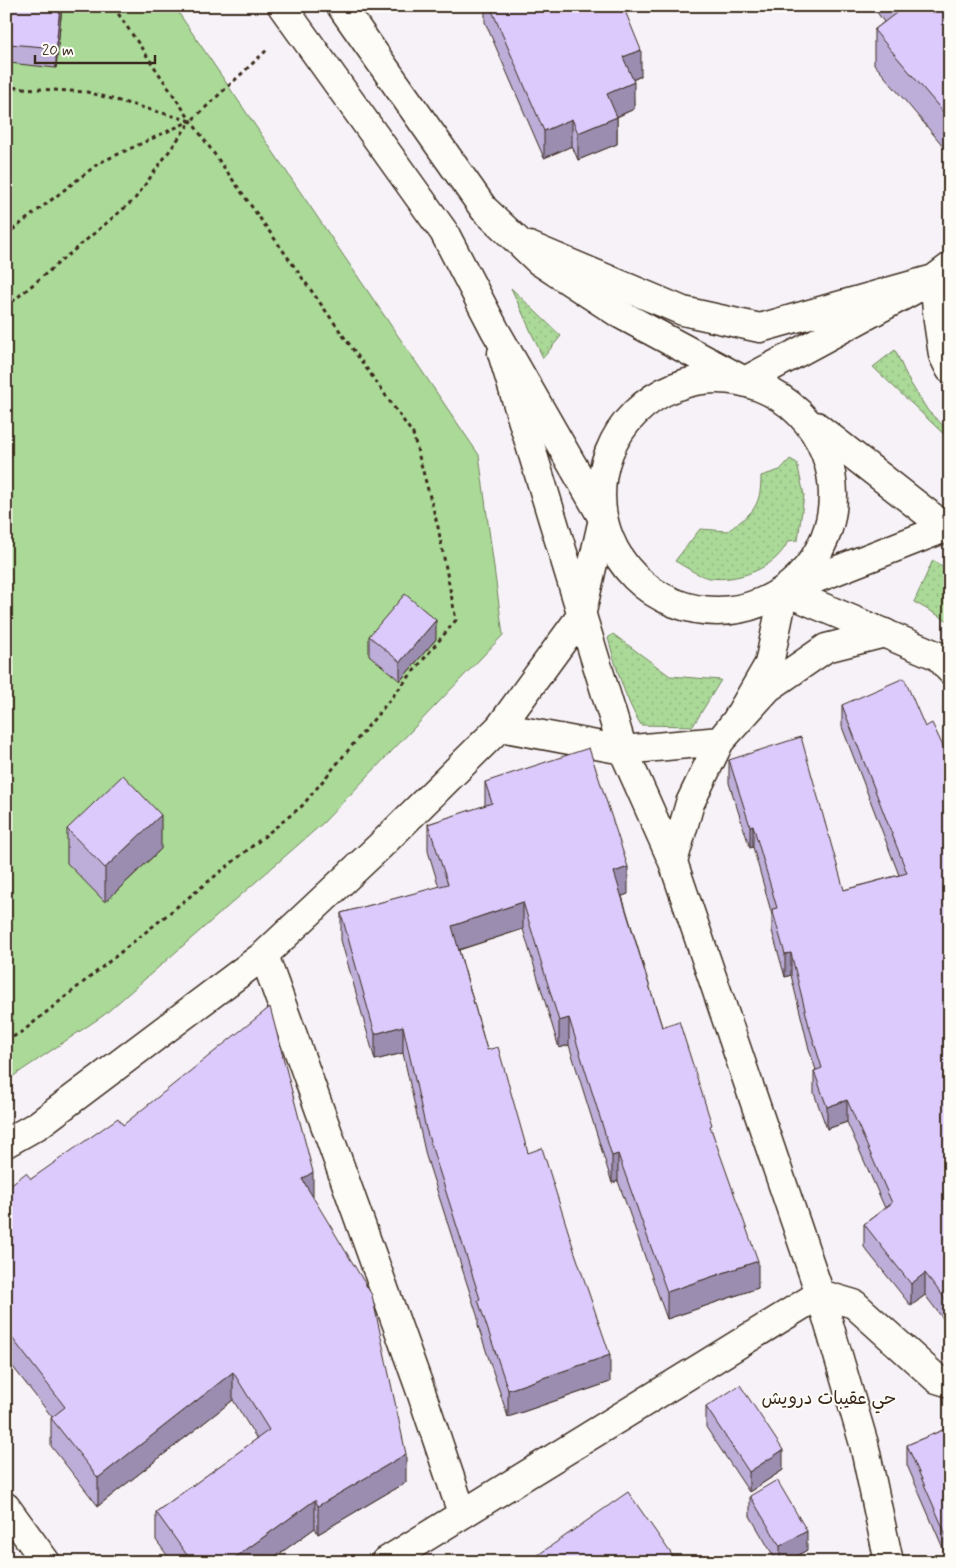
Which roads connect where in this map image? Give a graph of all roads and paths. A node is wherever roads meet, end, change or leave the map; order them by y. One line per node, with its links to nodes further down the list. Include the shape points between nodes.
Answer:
1 (113, 6): 5 (path)
2 (342, 6): 7 (street, via 484,209)
3 (288, 15): 5 (path); 10 (street, via 444,232)
4 (6, 87): 5 (path, via 87,92)
5 (190, 120): 6 (path, via 99,163); 9 (path, via 134,200); 25 (path, via 413,434 438,527 456,620 302,806 23,1031)
6 (6, 235)
7 (520, 242): 8 (street, via 683,311 760,328); 12 (street, via 539,261 620,314)
8 (942, 273): 11 (street, via 942,355); 12 (street)
9 (6, 307)
10 (495, 330): 14 (street); 17 (street)
11 (950, 369)
12 (745, 381): 13 (street, via 788,401); 14 (street, via 699,379 660,393 634,412 618,432 607,454 601,478)
13 (805, 417): 15 (street); 16 (street, via 828,458 834,481 834,506 829,530 805,573)
14 (603, 519): 16 (street, via 620,559 653,592 673,603 719,612 764,602); 17 (street)
15 (948, 528): 16 (street)
16 (784, 591): 18 (street); 21 (street, via 769,664 736,722)
17 (581, 616): 20 (street); 22 (street)
18 (885, 633): 19 (street, via 938,656); 21 (street, via 826,648 768,688)
19 (950, 670)
20 (500, 726): 22 (street); 24 (street, via 380,846)
21 (720, 741): 22 (street); 23 (street, via 690,802)
22 (623, 750): 23 (street)
23 (673, 862): 27 (street)
24 (264, 955): 26 (street, via 38,1125); 30 (street)
25 (6, 1041)
26 (6, 1143)
27 (820, 1294): 28 (street, via 854,1304 937,1379); 30 (street); 33 (street, via 864,1444)
28 (950, 1383)
29 (6, 1507): 31 (street)
30 (462, 1513): 32 (street)
31 (46, 1562)
32 (385, 1562)
33 (889, 1562)

